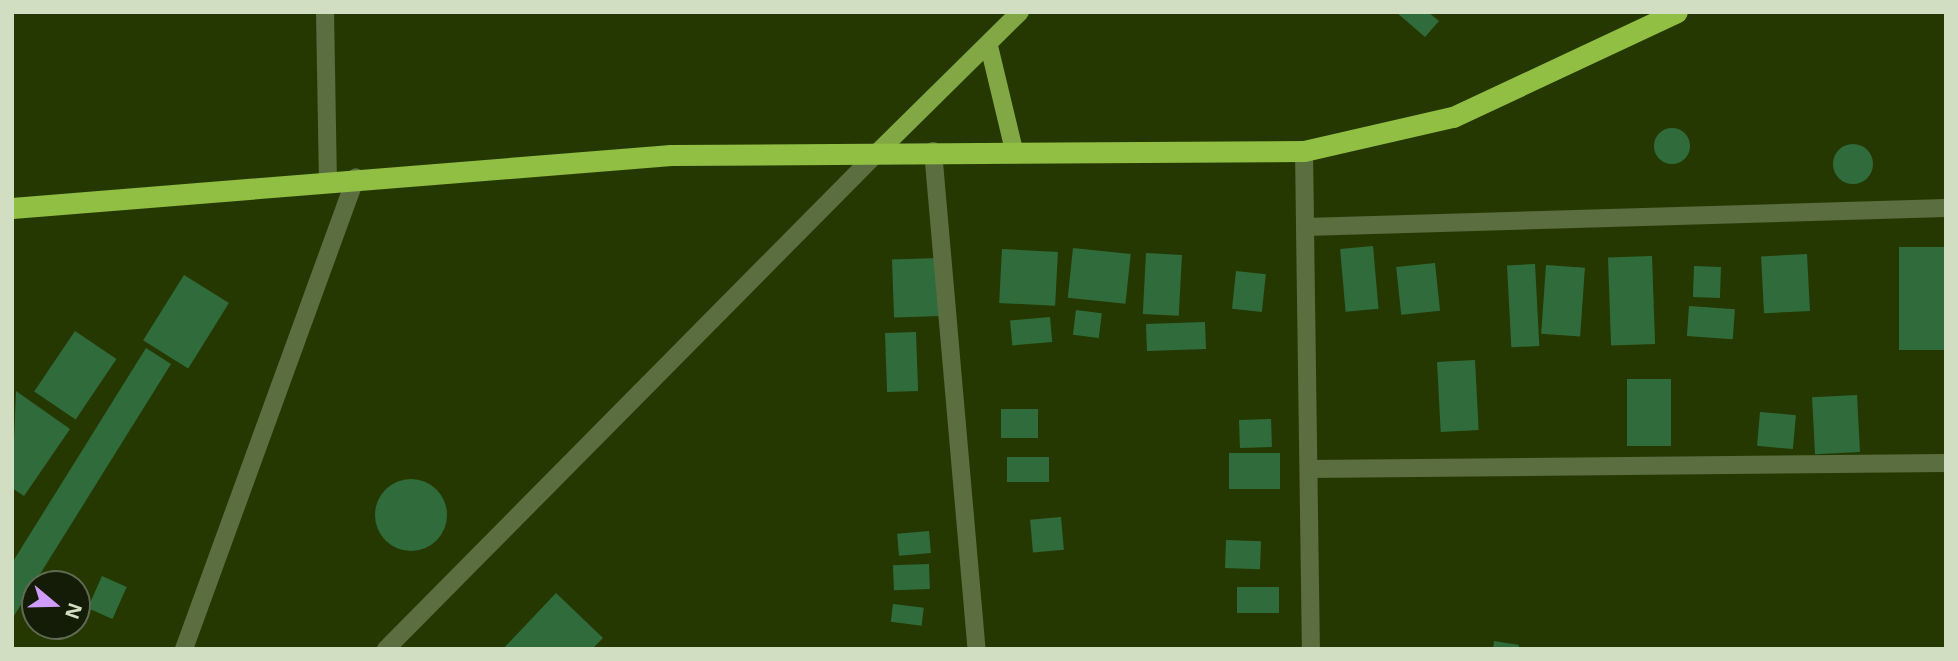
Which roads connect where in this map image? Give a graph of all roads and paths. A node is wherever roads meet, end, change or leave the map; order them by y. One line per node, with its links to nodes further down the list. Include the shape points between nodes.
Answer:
1 (325, 12): 10 (street)
2 (1020, 12): 4 (main road)
3 (1677, 12): 8 (highway, via 1453,117)
4 (989, 46): 5 (main road); 6 (main road)
5 (879, 150): 7 (highway); 9 (highway, via 671,155); 17 (street)
6 (1014, 150): 7 (highway); 8 (highway)
7 (933, 151): 18 (street)
8 (1304, 151): 13 (street)
9 (356, 177): 10 (highway); 16 (street)
10 (328, 178): 11 (highway)
11 (12, 208)
12 (1946, 208): 13 (street)
13 (1306, 227): 15 (street)
14 (1946, 463): 15 (street)
15 (1309, 469): 19 (street)
16 (184, 649)
17 (386, 649)
18 (977, 649)
19 (1311, 649)

